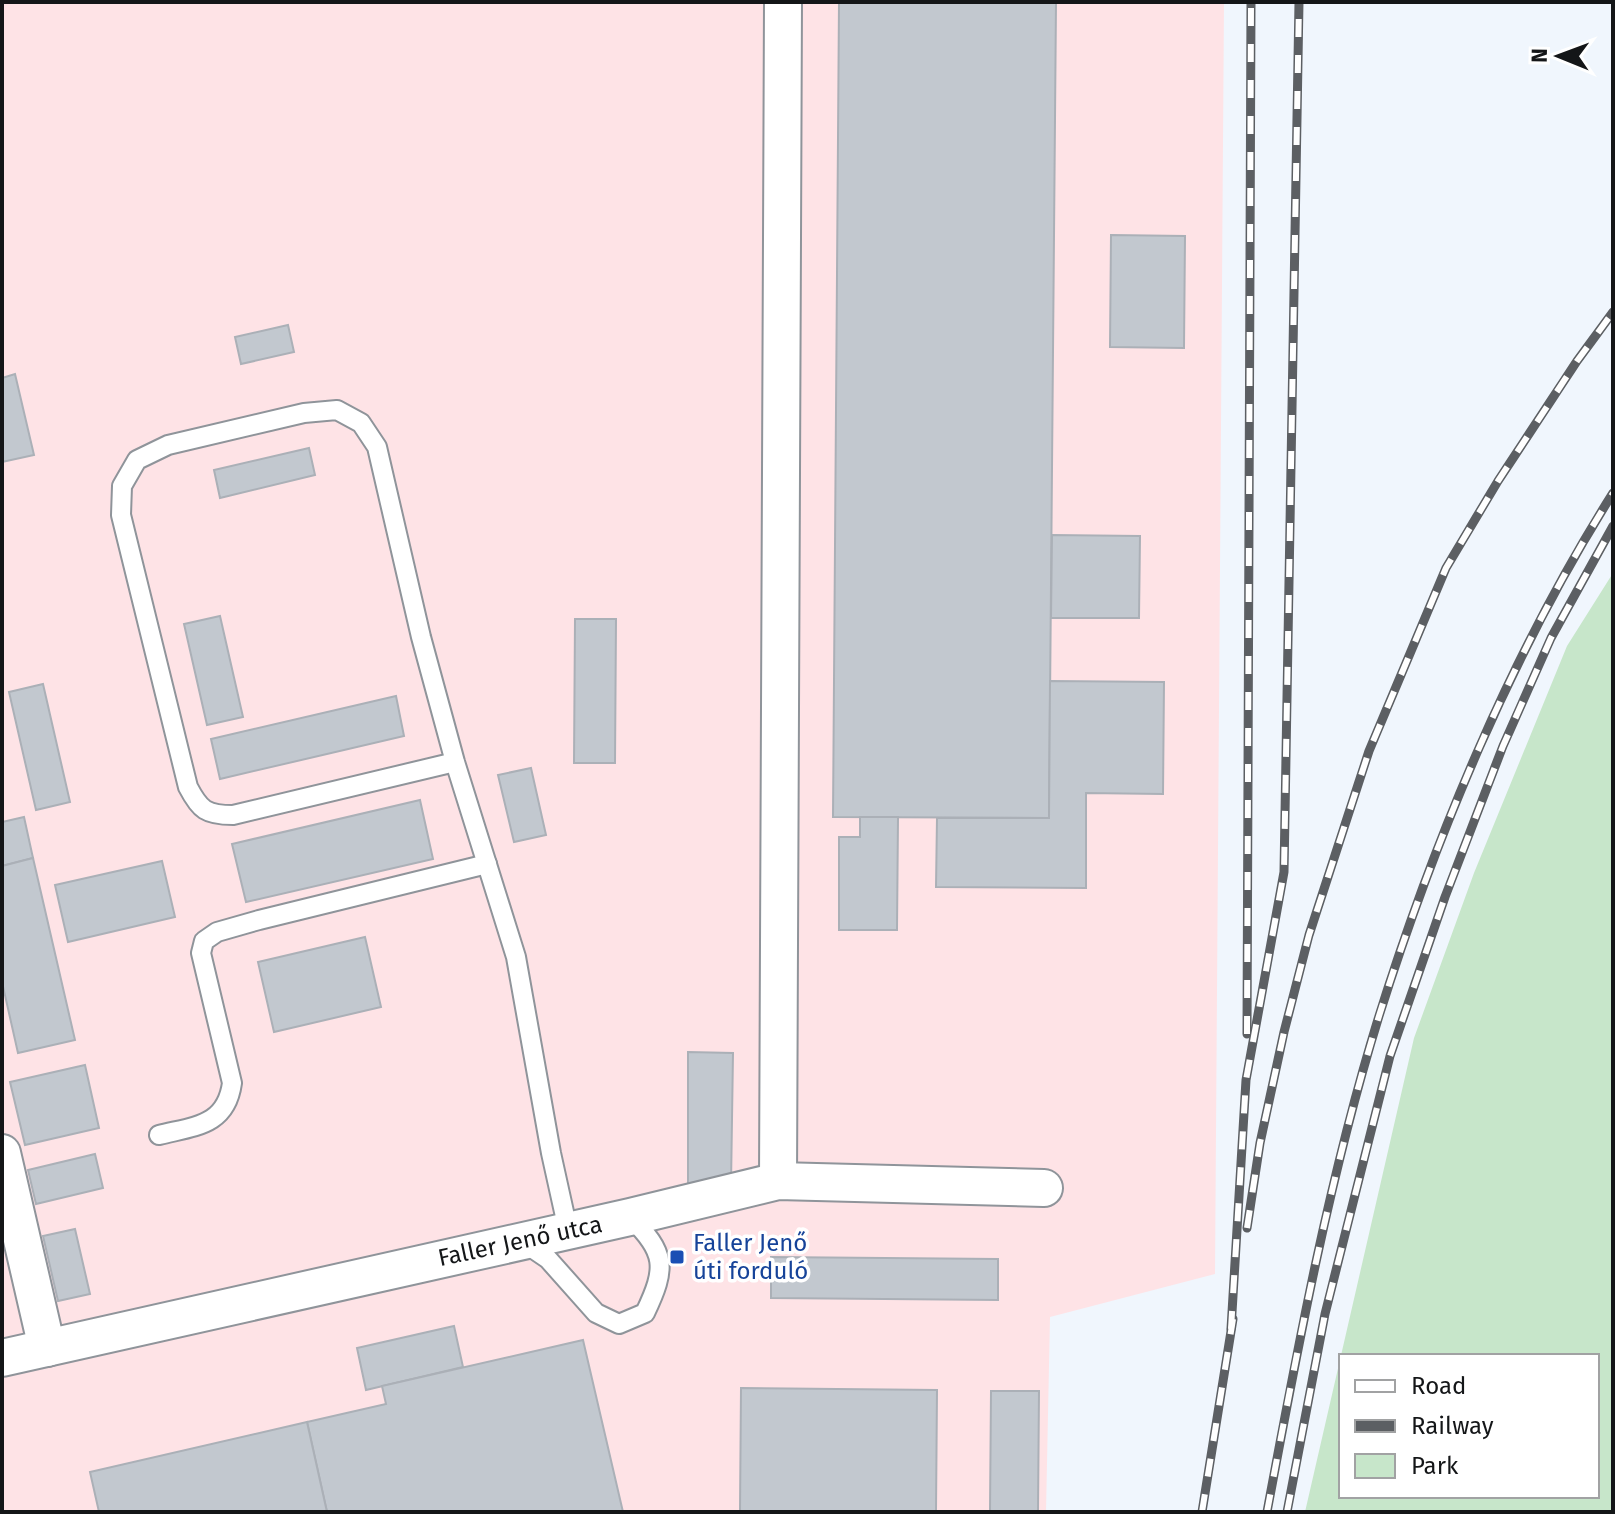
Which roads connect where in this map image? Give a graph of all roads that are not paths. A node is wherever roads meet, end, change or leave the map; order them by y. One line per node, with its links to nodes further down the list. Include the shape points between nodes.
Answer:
1 (783, 2): 6 (street)
2 (455, 762): 2 (lane, via 377,447 361,423 337,410 304,413 168,445 137,460 122,486 121,515 188,787 197,805 213,815 233,815); 3 (lane)
3 (487, 864): 4 (lane, via 259,920 204,941 201,953 232,1083 229,1101 204,1123); 9 (lane, via 516,957)
4 (159, 1135)
5 (2, 1153): 11 (street)
6 (778, 1181): 7 (street, Faller Jenő utca); 8 (street, Faller Jenő utca)
7 (1044, 1188)
8 (630, 1217): 9 (street, Faller Jenő utca); 10 (lane, via 651,1239 661,1265 658,1287 645,1313 619,1324 596,1313 548,1259)
9 (568, 1230): 10 (street, Faller Jenő utca)
10 (520, 1241): 11 (street, Faller Jenő utca)
11 (47, 1348): 12 (street, Faller Jenő utca)
12 (2, 1358)

